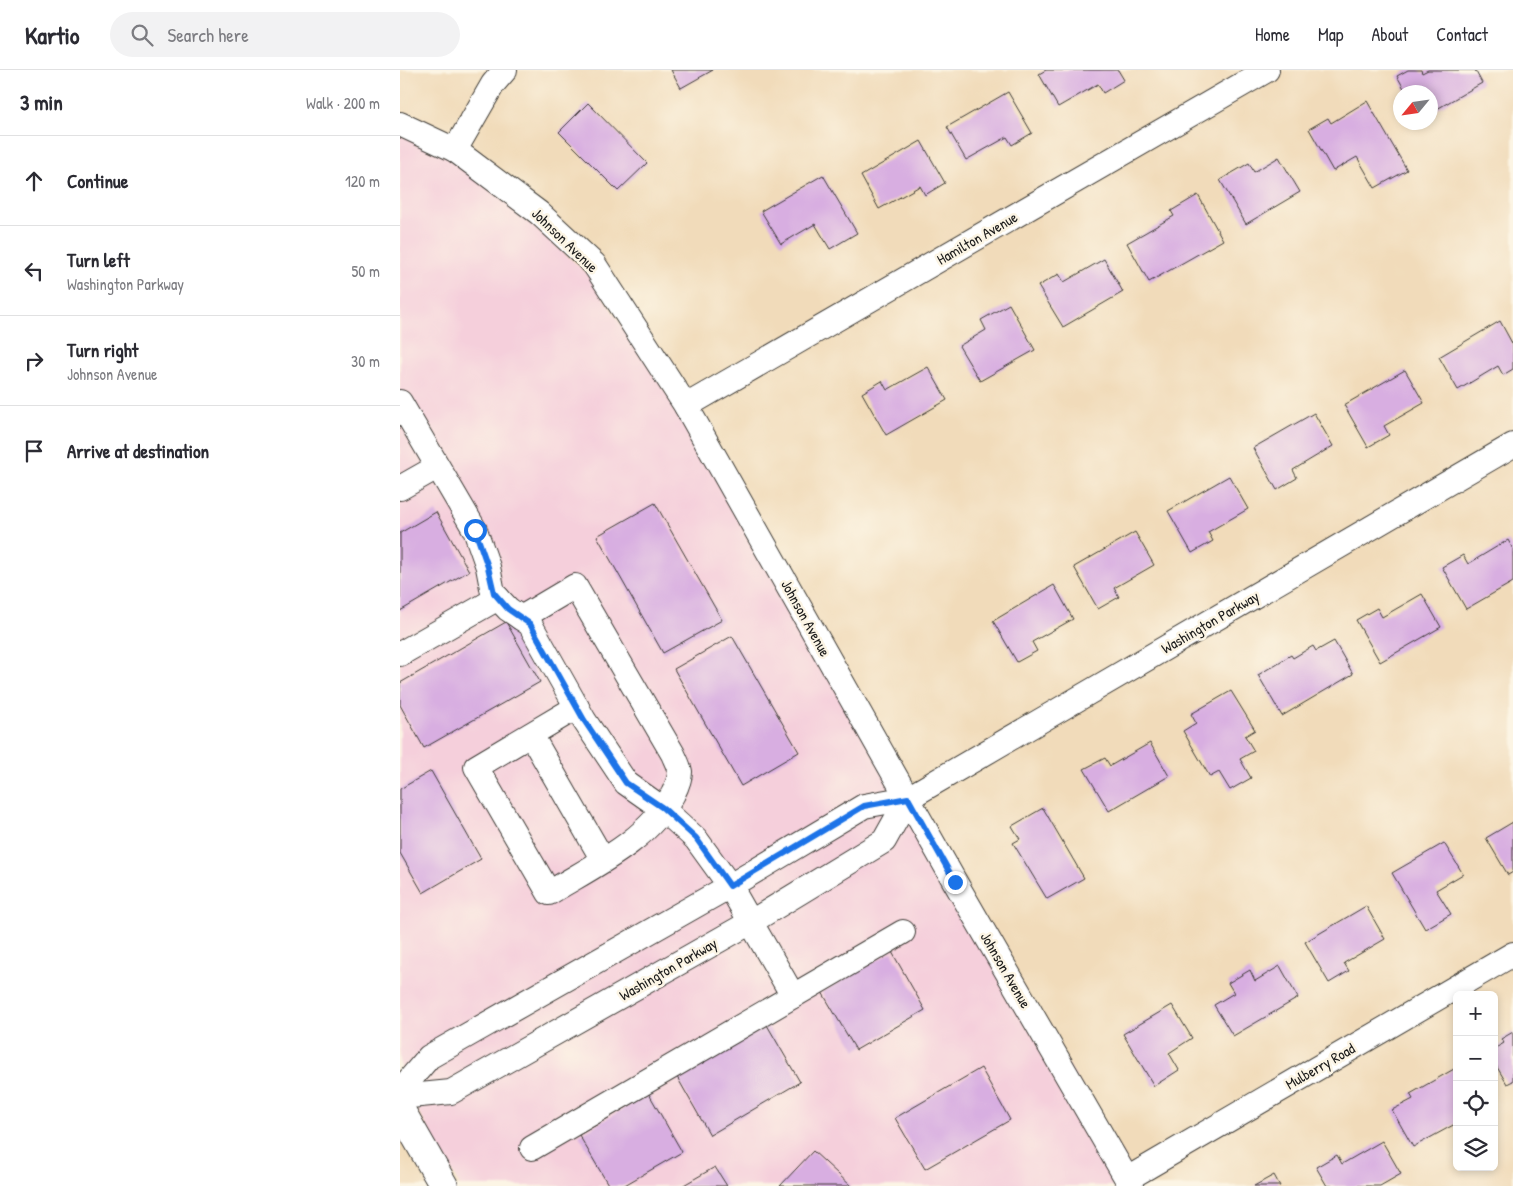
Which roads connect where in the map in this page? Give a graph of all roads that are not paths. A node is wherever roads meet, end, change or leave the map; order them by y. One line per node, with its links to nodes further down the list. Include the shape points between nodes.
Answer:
1 (505, 70): 4 (street, via 493,84)
2 (1267, 70): 6 (street, Hamilton Avenue)
3 (400, 124): 4 (street, Johnson Avenue)
4 (455, 150): 6 (street, Johnson Avenue, via 539,213 594,264)
5 (400, 402): 8 (street)
6 (686, 406): 15 (street, Johnson Avenue)
7 (1513, 445): 15 (street, Washington Parkway)
8 (437, 467): 9 (street); 10 (street, via 475,530)
9 (400, 488)
10 (498, 598): 11 (street); 12 (street)
11 (521, 618): 13 (street, via 530,624); 16 (street, via 575,586 673,754 680,772 677,786)
12 (400, 654)
13 (577, 707): 14 (street); 16 (street, via 626,783)
14 (531, 735): 17 (street); 17 (street, via 476,767 524,851 549,892)
15 (908, 798): 18 (street, Washington Parkway, via 864,806); 19 (street, Washington Parkway, via 884,841); 27 (street, Johnson Avenue)
16 (663, 808): 17 (street, via 631,841); 18 (street, via 696,838)
17 (603, 860)
18 (730, 886): 19 (street); 23 (street, Washington Parkway, via 429,1057)
19 (750, 922): 22 (street); 24 (street, Washington Parkway, via 451,1092)
20 (903, 932): 22 (street)
21 (1513, 954): 27 (street, Mulberry Road)
22 (793, 996): 26 (street)
23 (400, 1091)
24 (400, 1097)
25 (400, 1109): 28 (main road)
26 (532, 1148)
27 (1129, 1182)
28 (444, 1186)

